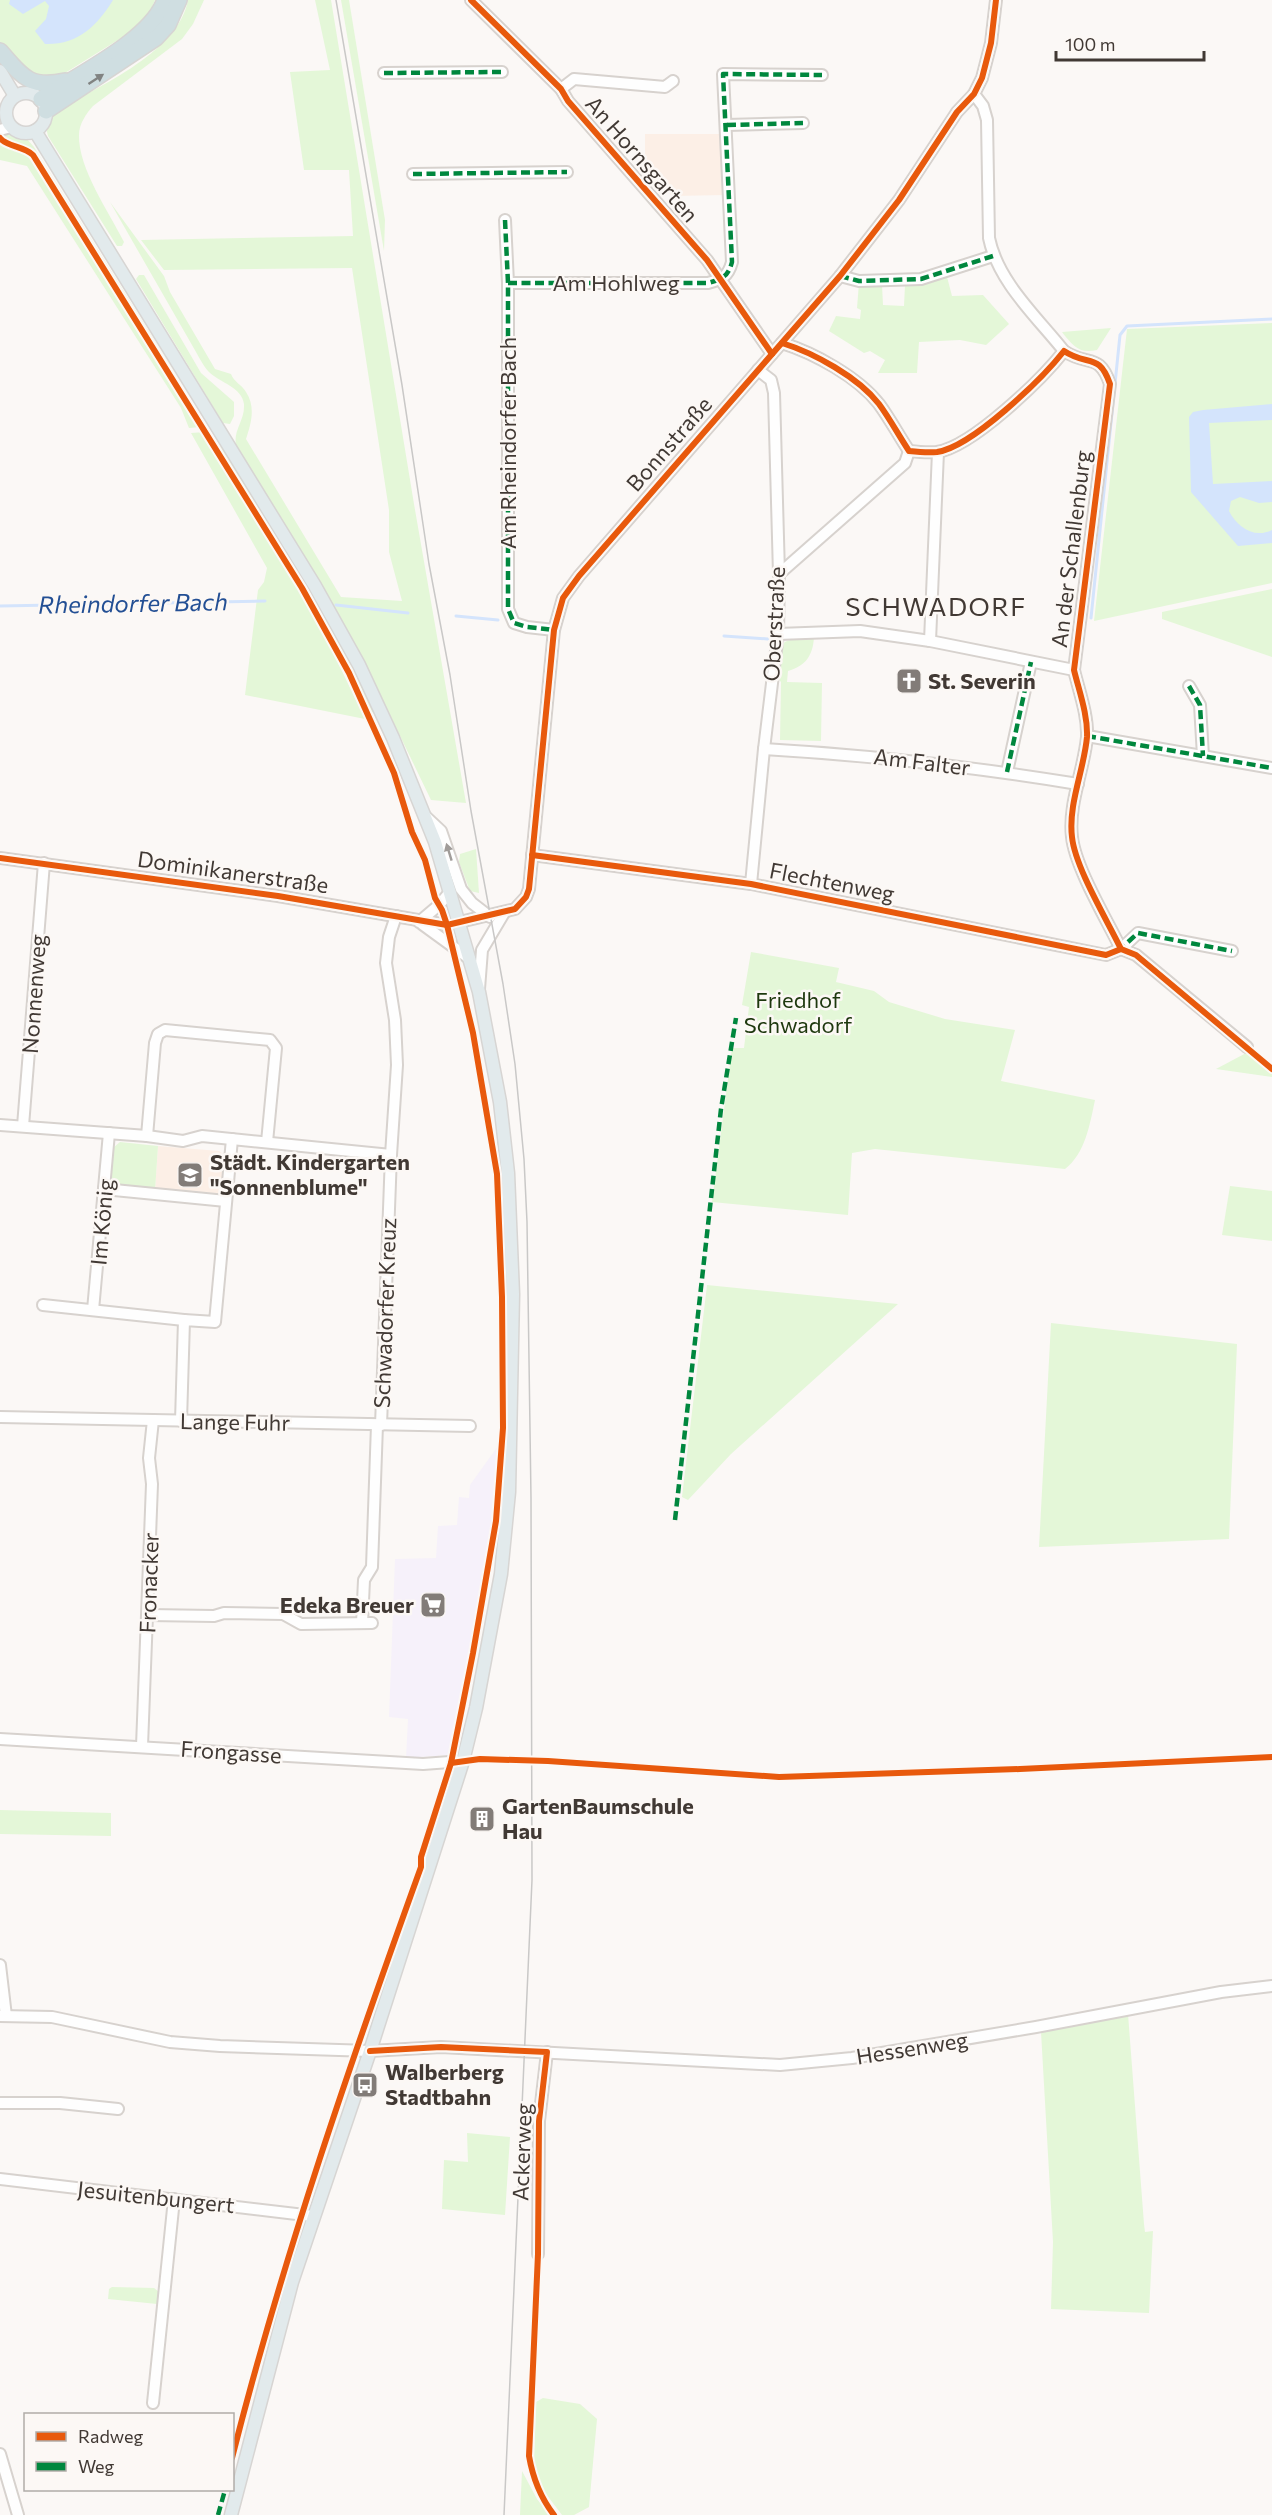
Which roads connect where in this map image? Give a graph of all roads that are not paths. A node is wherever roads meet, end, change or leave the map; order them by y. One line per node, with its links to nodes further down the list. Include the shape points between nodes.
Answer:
1 (165, 0): 10 (highway, via 147,29)
2 (179, 0): 15 (highway, one-way to 2, via 156,38 168,25)
3 (471, 0): 12 (street, An Hornsgarten)
4 (996, 0): 13 (street, Bonnstraße, via 991,43)
5 (0, 51): 10 (highway, via 29,82)
6 (0, 71): 14 (main road)
7 (502, 72): 8 (street)
8 (384, 73)
9 (822, 75): 17 (street, via 723,74)
10 (68, 81): 15 (highway)
11 (674, 81): 12 (street, via 665,87 574,79)
12 (561, 89): 25 (street, An Hornsgarten)
13 (974, 94): 23 (street, via 987,120 988,238); 24 (street, Bonnstraße, via 957,111 899,200)
14 (15, 96): 15 (main road, via 31,93); 18 (main road, via 6,108)
15 (44, 105): 19 (main road, via 45,121)
16 (803, 123): 17 (street)
17 (727, 125): 25 (street, via 732,262)
18 (5, 128): 19 (main road, via 22,133)
19 (35, 131): 46 (main road, via 348,645)
20 (567, 172): 21 (street)
21 (413, 174)
22 (505, 220): 26 (street, Am Rheindorfer Bach)
23 (993, 256): 24 (street, via 921,279 859,281); 28 (street)
24 (840, 276): 27 (street, Bonnstraße)
25 (722, 279): 26 (street, Am Hohlweg, via 708,283); 29 (street, An Hornsgarten)
26 (508, 283): 34 (street, Am Rheindorfer Bach, via 508,609 514,622)
27 (782, 343): 29 (street, Bonnstraße); 31 (street, via 803,349 858,382 879,404)
28 (1064, 351): 32 (street, via 1046,375 994,420 957,445); 38 (street, An der Schallenburg, via 1104,367 1110,384)
29 (772, 354): 30 (street, Bonnstraße)
30 (758, 370): 33 (street, Oberstraße, via 771,380 774,393); 34 (street, Bonnstraße, via 579,576 563,598)
31 (909, 452): 32 (street); 33 (street, via 905,463)
32 (938, 452): 36 (street)
33 (779, 574): 35 (street, Oberstraße)
34 (554, 630): 47 (street, Bonnstraße)
35 (778, 634): 36 (street, via 860,630); 41 (street, Oberstraße)
36 (930, 641): 37 (street)
37 (1031, 662): 38 (street); 44 (street)
38 (1074, 670): 40 (street, An der Schallenburg)
39 (1189, 686): 42 (street, via 1200,705)
40 (1087, 736): 42 (street); 45 (street, An der Schallenburg)
41 (764, 748): 44 (street, Am Falter); 50 (street, Oberstraße)
42 (1203, 756): 43 (street)
43 (1272, 768)
44 (1007, 772): 45 (street, Am Falter)
45 (1078, 784): 57 (street, An der Schallenburg, via 1072,825 1076,855)
46 (425, 816): 51 (main road); 54 (street, one-way to 46, via 461,889 441,831)
47 (532, 855): 50 (street, Flechtenweg); 52 (street, Bonnstraße, via 526,897 515,909)
48 (0, 858): 49 (street, Dominikanerstraße)
49 (44, 863): 53 (street, Dominikanerstraße); 63 (street, Nonnenweg)
50 (751, 884): 57 (street, Flechtenweg, via 1106,955)
51 (450, 892): 55 (street); 56 (main road)
52 (504, 913): 54 (street, Bonnstraße); 60 (street, Bonnstraße, via 482,950)
53 (396, 916): 55 (street, Dominikanerstraße); 68 (street, Schwadorfer Kreuz, via 386,963 397,1065)
54 (490, 916): 56 (street, Bonnstraße)
55 (419, 922): 56 (street, Dominikanerstraße); 59 (street, Dominikanerstraße)
56 (459, 923): 59 (main road)
57 (1121, 949): 58 (street, via 1138,933); 61 (street, via 1136,955)
58 (1232, 951)
59 (470, 959): 60 (main road)
60 (479, 992): 82 (main road, via 500,1102 508,1173 513,1294 512,1428 501,1574)
61 (1247, 1047)
62 (0, 1125): 63 (street)
63 (23, 1126): 64 (street)
64 (110, 1133): 65 (street); 69 (street, Im König)
65 (147, 1136): 66 (street, via 183,1141 202,1136); 67 (street, via 155,1043 158,1034 165,1030 270,1040 276,1048)
66 (232, 1139): 67 (street); 70 (street)
67 (267, 1142): 68 (street)
68 (391, 1155): 77 (street, Schwadorfer Kreuz)
69 (104, 1189): 70 (street); 72 (street, Im König)
70 (226, 1201): 73 (street, via 215,1322)
71 (43, 1305): 72 (street)
72 (93, 1310): 73 (street)
73 (184, 1320): 76 (street)
74 (0, 1417): 75 (street, Lange Fuhr)
75 (153, 1420): 76 (street, Lange Fuhr); 79 (street, Fronacker, via 149,1458)
76 (181, 1421): 77 (street, Lange Fuhr)
77 (379, 1425): 78 (street, Lange Fuhr); 79 (street, Schwadorfer Kreuz, via 372,1567 364,1580 367,1623 301,1624 283,1614)
78 (470, 1426)
79 (149, 1615): 81 (street, Fronacker)
80 (0, 1740): 81 (street, Frongasse)
81 (142, 1746): 82 (street, Frongasse, via 423,1764)
82 (463, 1761): 86 (main road)
83 (0, 1965): 85 (street)
84 (1272, 1986): 87 (street, Hessenweg, via 852,2058 791,2064)
85 (3, 2016): 86 (street, Hessenweg, via 52,2017 170,2042)
86 (370, 2051): 87 (street, Hessenweg, via 441,2047); 92 (main road)
87 (547, 2052): 93 (street, Ackerweg, via 539,2121)
88 (0, 2103): 89 (street, via 60,2103)
89 (118, 2109)
90 (0, 2180): 91 (street, Jesuitenbungert)
91 (174, 2199): 92 (street, Jesuitenbungert); 94 (street)
92 (313, 2216): 97 (main road, via 270,2358)
93 (538, 2254)
94 (153, 2403)
95 (0, 2454): 96 (street)
96 (18, 2515)
97 (231, 2515)

